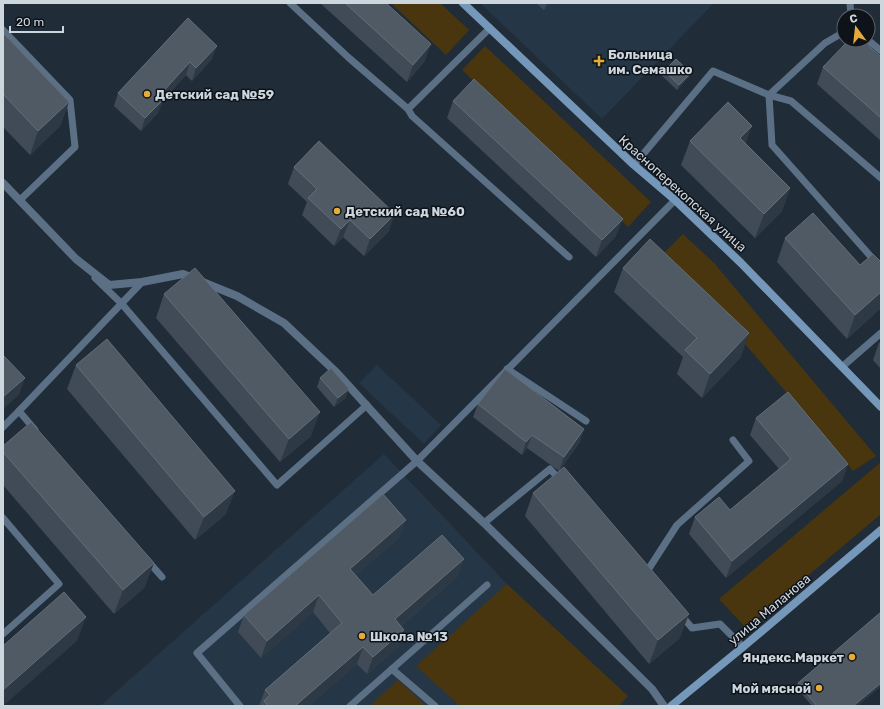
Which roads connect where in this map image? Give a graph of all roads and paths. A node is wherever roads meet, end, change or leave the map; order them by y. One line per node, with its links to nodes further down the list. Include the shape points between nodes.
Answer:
1 (290, 3): 7 (lane)
2 (463, 3): 3 (street, Красноперекопская улица)
3 (490, 28): 7 (lane); 8 (street, Красноперекопская улица)
4 (3, 30): 11 (lane, via 70,100 75,147)
5 (836, 37): 6 (lane, via 825,43)
6 (769, 95): 8 (lane, via 713,71); 9 (lane, via 790,101); 15 (lane, via 772,145)
7 (408, 109): 13 (lane, via 412,116)
8 (634, 165): 12 (street, Красноперекопская улица)
9 (881, 178)
10 (3, 183): 11 (street)
11 (20, 200): 14 (street)
12 (674, 200): 19 (street, Красноперекопская улица, via 741,263); 20 (lane)
13 (569, 257)
14 (76, 259): 16 (street, via 109,285); 17 (lane)
15 (881, 268)
16 (142, 282): 17 (lane); 21 (street, via 183,274 237,296 284,323)
17 (121, 304): 21 (lane, via 277,485); 23 (lane)
18 (881, 333): 19 (lane)
19 (843, 366): 22 (street, Красноперекопская улица)
20 (507, 369): 24 (lane); 28 (lane)
21 (367, 405): 28 (street)
22 (881, 407)
23 (19, 411): 25 (lane); 26 (lane)
24 (586, 421)
25 (3, 427)
26 (39, 435)
27 (733, 440): 35 (lane, via 749,461 677,525)
28 (417, 461): 31 (street); 43 (lane, via 197,653)
29 (566, 486): 31 (lane, via 550,469)
30 (3, 518): 40 (lane, via 59,584)
31 (484, 523): 46 (street, via 652,689)
32 (881, 530): 41 (street, улица Маланова)
33 (141, 553): 36 (lane)
34 (641, 568): 35 (lane)
35 (646, 573): 37 (lane)
36 (162, 577)
37 (651, 579)
38 (487, 585): 42 (lane)
39 (676, 610): 41 (lane, via 692,628 720,624)
40 (3, 634)
41 (743, 647): 47 (street, улица Маланова)
42 (392, 669): 44 (lane); 45 (lane)
43 (240, 706)
44 (350, 706)
45 (435, 706)
46 (664, 706)
47 (671, 706)

